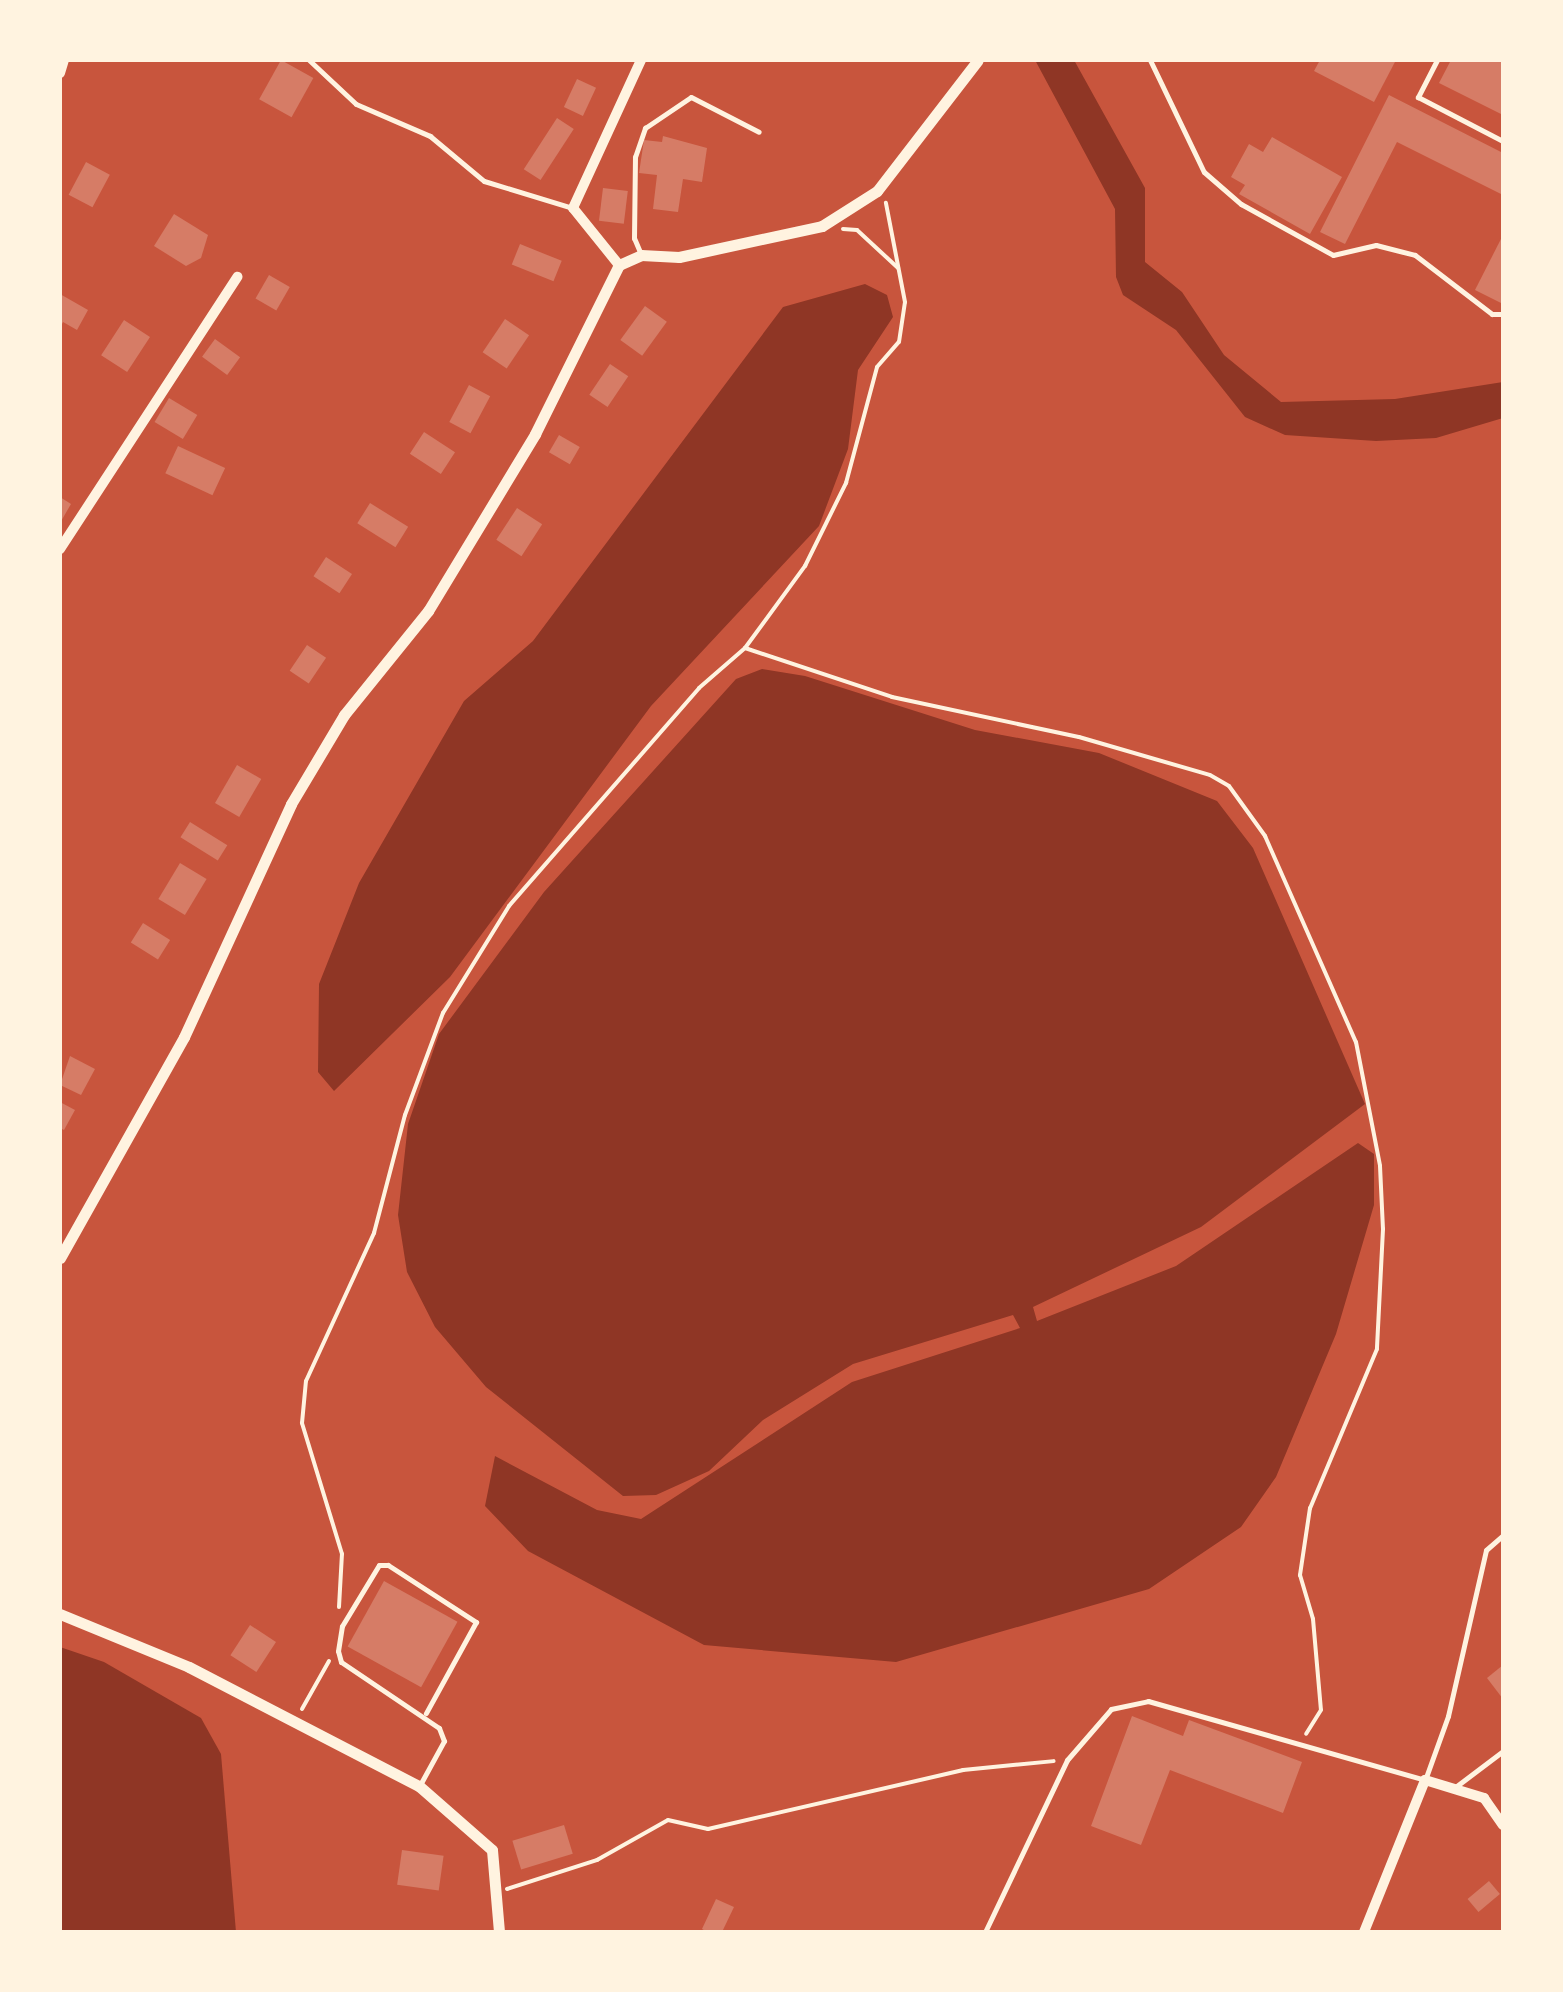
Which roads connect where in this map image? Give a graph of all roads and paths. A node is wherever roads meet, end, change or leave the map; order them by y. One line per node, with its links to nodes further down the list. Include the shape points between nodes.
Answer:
1 (64, 60): 7 (street)
2 (308, 60): 11 (lane, via 356,104 430,136 484,181)
3 (641, 60): 11 (street)
4 (978, 60): 10 (street)
5 (1150, 60): 17 (lane, via 1204,172 1241,204 1333,254 1376,245 1414,256 1492,314)
6 (1436, 60): 9 (lane, via 1418,97)
7 (60, 74)
8 (758, 132): 13 (lane, via 691,98 645,128 635,157 634,238)
9 (1503, 140)
10 (878, 191): 12 (street); 15 (path, via 890,208)
11 (573, 208): 14 (street)
12 (822, 226): 13 (street, via 680,256); 15 (path, via 857,230)
13 (642, 255): 14 (street)
14 (619, 265): 20 (street, via 543,419 428,611 344,714 290,804 184,1037)
15 (898, 268): 19 (path, via 905,302 899,342 877,368 846,483 805,566)
16 (237, 276): 18 (street)
17 (1503, 314)
18 (60, 549)
19 (746, 648): 22 (path, via 700,688 509,906 442,1012 405,1115 374,1234 306,1382 302,1422 342,1554); 27 (path, via 892,697 1094,741 1210,776 1229,786 1265,836 1356,1042 1378,1150 1383,1229 1377,1348 1310,1508 1300,1575 1313,1620 1321,1710)
20 (60, 1258)
21 (1503, 1536): 30 (lane, via 1486,1550 1448,1716)
22 (339, 1608)
23 (60, 1614): 26 (street)
24 (333, 1644): 26 (path, via 326,1672)
25 (426, 1713): 25 (lane, via 341,1662 342,1626 378,1565 410,1577 476,1622); 31 (lane, via 444,1742)
26 (295, 1722): 31 (street)
27 (1298, 1744): 29 (lane, via 1148,1701 1111,1709); 30 (lane)
28 (1503, 1750): 32 (lane)
29 (1067, 1760): 34 (path, via 962,1770 708,1829 668,1820 597,1860); 36 (lane)
30 (1426, 1780): 32 (street); 37 (street)
31 (419, 1786): 34 (street, via 492,1850)
32 (1454, 1788): 33 (street, via 1484,1798)
33 (1503, 1824)
34 (498, 1892): 35 (street)
35 (499, 1932)
36 (986, 1932)
37 (1364, 1932)

